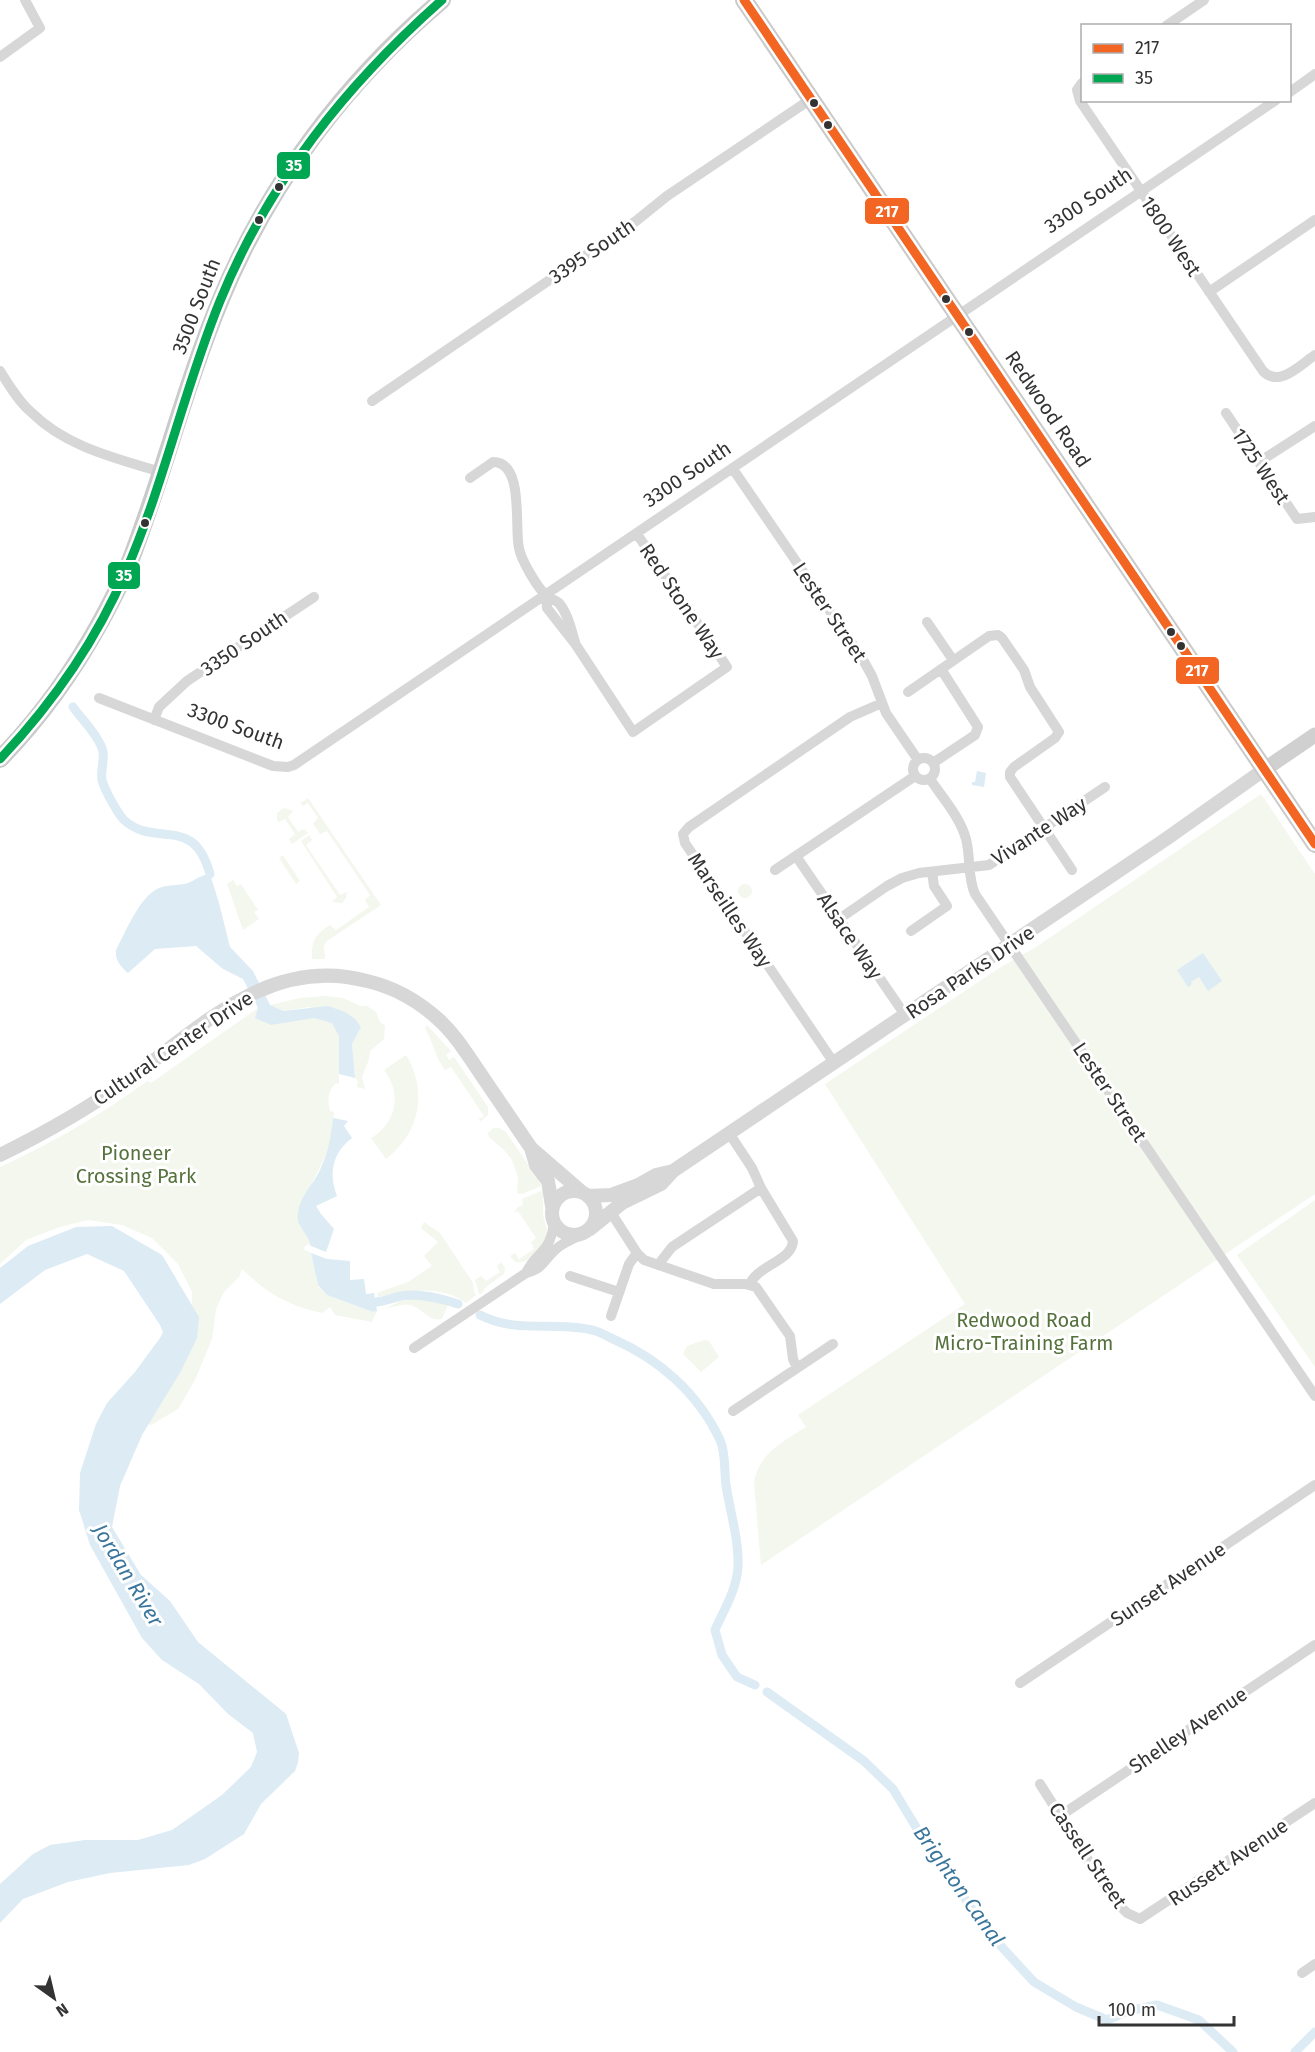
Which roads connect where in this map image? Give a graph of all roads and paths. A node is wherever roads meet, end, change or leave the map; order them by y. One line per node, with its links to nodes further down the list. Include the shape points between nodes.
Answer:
1 (25, 0): 6 (street, via 40,28)
2 (442, 0): 23 (main road, 3500 South, via 346,94 288,172 254,229 213,317)
3 (744, 0): 9 (main road, Redwood Road)
4 (1204, 0): 5 (street)
5 (1169, 24)
6 (0, 57)
7 (1315, 74): 8 (street)
8 (1291, 91)
9 (811, 99): 15 (main road, Redwood Road); 18 (street, 3395 South)
10 (1082, 102): 12 (street, 1800 West)
11 (1273, 102): 12 (street, 3300 South)
12 (1141, 192): 14 (street, 1800 West); 15 (street, 3300 South)
13 (1315, 220): 14 (street)
14 (1209, 292): 16 (street, 1800 West, via 1263,371 1272,378 1284,376)
15 (958, 316): 22 (street, 3300 South); 40 (main road, Redwood Road)
16 (1315, 355)
17 (0, 371): 23 (street, via 31,413 60,436)
18 (372, 401)
19 (1226, 413): 21 (street, 1725 West)
20 (1315, 425): 21 (street)
21 (1259, 462): 25 (street, 1725 West, via 1297,519)
22 (733, 469): 26 (street, 3300 South); 34 (street, Lester Street, via 862,658)
23 (161, 472): 37 (main road, 3500 South, via 128,565 70,675)
24 (470, 478): 27 (street, via 493,462 506,469 518,502 516,536 522,558)
25 (1315, 517)
26 (637, 534): 27 (street, 3300 South); 27 (street, Red Stone Way, via 727,667 633,732 576,645 567,615 557,601)
27 (546, 596): 35 (street, 3300 South, via 288,767 273,766)
28 (314, 597): 35 (street, 3350 South, via 187,681 159,707)
29 (927, 622): 30 (street)
30 (953, 660): 31 (street); 44 (street, via 989,636 998,635 1024,670 1030,687 1058,729 1057,736 1009,774)
31 (941, 669): 32 (street); 39 (street, via 977,722 978,730)
32 (908, 692)
33 (99, 698): 35 (street, 3300 South)
34 (882, 703): 38 (street, Lester Street); 55 (street, Marseilles Way, via 850,717 689,826 683,834 685,843)
35 (154, 720)
36 (1315, 735): 40 (main road)
37 (0, 759)
38 (918, 760): 39 (street); 41 (street)
39 (933, 763): 42 (street, via 934,774)
40 (1264, 769): 45 (main road, Redwood Road); 53 (street, Rosa Parks Drive)
41 (915, 776): 42 (street); 46 (street)
42 (930, 779): 47 (street, Lester Street, via 964,833)
43 (1105, 786): 44 (street, Vivante Way)
44 (1044, 829): 47 (street, Vivante Way, via 989,865); 49 (street)
45 (1315, 844)
46 (796, 856): 48 (street); 51 (street, Alsace Way)
47 (969, 868): 50 (street, Vivante Way); 53 (street, Lester Street, via 975,894)
48 (775, 870)
49 (1072, 870)
50 (932, 872): 51 (street, Vivante Way, via 894,882); 52 (street, via 934,886 947,906)
51 (839, 919): 54 (street, Alsace Way)
52 (911, 931)
53 (1010, 945): 54 (street, Rosa Parks Drive); 76 (street, Lester Street)
54 (905, 1016): 55 (street, Rosa Parks Drive)
55 (834, 1063): 56 (street, Rosa Parks Drive)
56 (729, 1133): 59 (street, Rosa Parks Drive); 60 (street)
57 (531, 1148): 58 (street, Cultural Center Drive, via 438,1019 406,996 370,981 325,975 288,980 256,991 88,1107); 61 (street, Cultural Center Drive); 62 (street, Cultural Center Drive, via 536,1165 548,1181)
58 (0, 1155)
59 (673, 1171): 61 (street, Rosa Parks Drive, via 611,1196); 63 (street, Rosa Parks Drive, via 661,1184)
60 (760, 1188): 67 (street, via 672,1247); 70 (street, via 792,1237 793,1245 789,1253 756,1275)
61 (585, 1194): 62 (street, via 564,1193); 65 (street, via 595,1206 596,1218)
62 (552, 1206): 64 (street)
63 (610, 1211): 65 (street, Rosa Parks Drive); 66 (street)
64 (554, 1224): 65 (street, via 568,1235); 68 (street, Rosa Parks Drive, via 548,1247 531,1262)
65 (585, 1232): 68 (street, Rosa Parks Drive, via 554,1250 537,1270)
66 (637, 1253): 67 (street); 71 (street)
67 (658, 1265): 70 (street, via 714,1284)
68 (526, 1273): 74 (street, Rosa Parks Drive)
69 (570, 1275): 71 (street)
70 (750, 1284): 75 (street, via 757,1288 789,1334)
71 (619, 1292): 72 (street)
72 (611, 1316)
73 (833, 1344): 75 (street)
74 (414, 1348)
75 (797, 1368): 77 (street)
76 (1315, 1396)
77 (733, 1411)
78 (1315, 1485): 80 (street, Sunset Avenue)
79 (1315, 1645): 83 (street, Shelley Avenue)
80 (1020, 1683)
81 (1040, 1784): 83 (street, Cassell Street)
82 (1315, 1803): 84 (street, Russett Avenue)
83 (1060, 1816): 84 (street, Cassell Street, via 1113,1899 1127,1914)
84 (1140, 1919)
85 (1315, 1964): 86 (street)
86 (1302, 1973)

